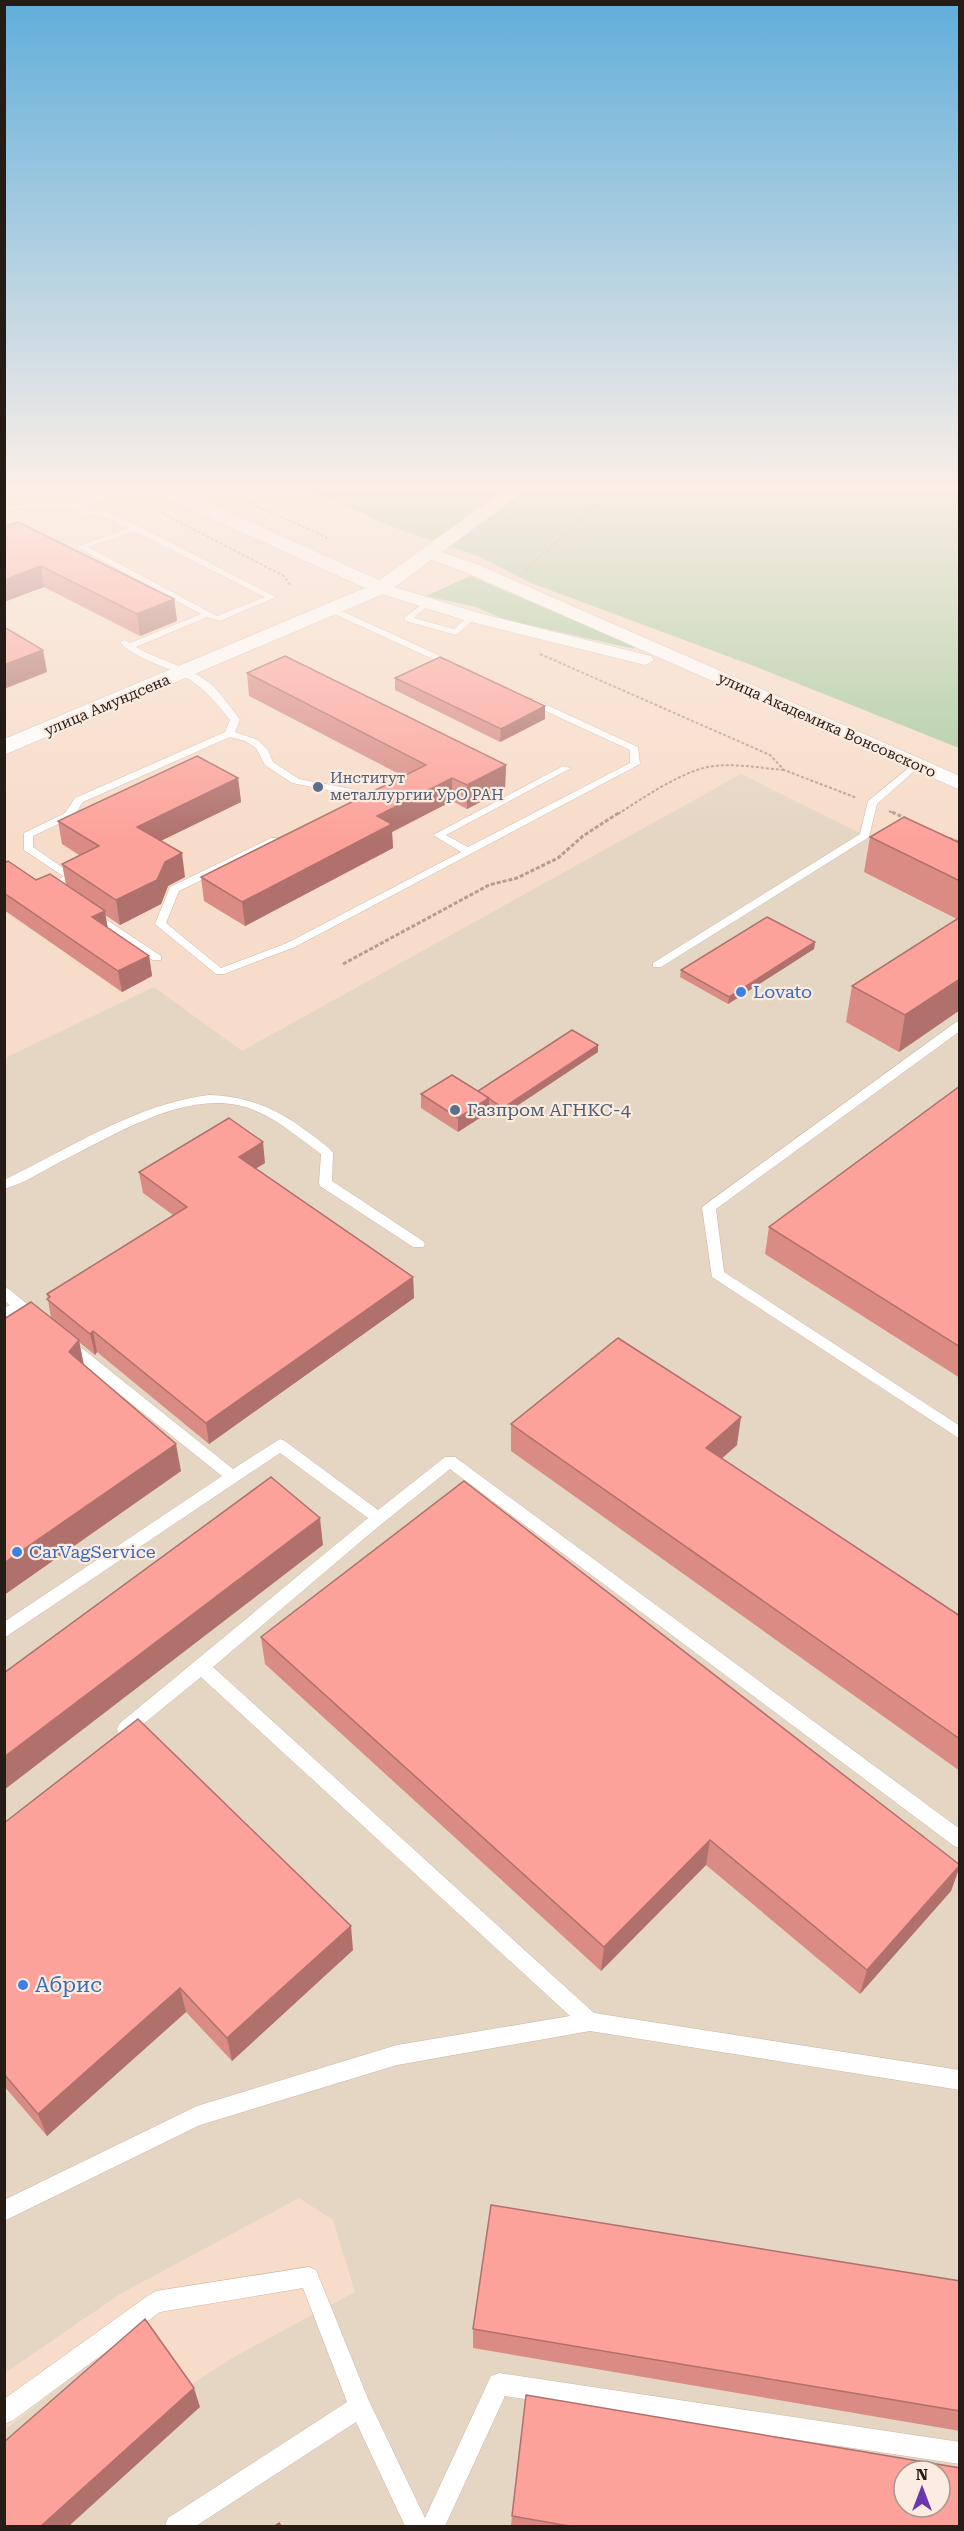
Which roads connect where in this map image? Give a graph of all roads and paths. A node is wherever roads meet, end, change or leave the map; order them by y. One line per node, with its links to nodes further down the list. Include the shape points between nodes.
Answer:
1 (189, 604): 7 (lane)
2 (254, 604): 7 (lane, via 217,619)
3 (346, 604): 6 (main road, улица Амундсена)
4 (426, 604): 9 (street, улица Академика Вонсовского, via 657,663)
5 (552, 604): 9 (street, улица Академика Вонсовского)
6 (333, 610): 10 (main road, улица Амундсена); 11 (lane)
7 (208, 614): 10 (lane, via 127,644)
8 (533, 651): 17 (path, via 770,755)
9 (693, 667): 15 (street, улица Академика Вонсовского)
10 (183, 672): 13 (lane, via 209,688 227,709 235,720); 14 (main road, улица Амундсена)
11 (467, 672)
12 (520, 696): 25 (lane, via 635,749 635,764)
13 (229, 734): 19 (lane, via 253,740 267,753 268,764 296,781); 26 (lane, via 80,800 69,815 28,835 28,848 70,876 56,888)
14 (4, 748)
15 (917, 764): 18 (street, улица Академика Вонсовского); 20 (lane)
16 (566, 768): 25 (lane, via 438,835)
17 (784, 770): 20 (path); 27 (path, via 737,766 701,769 646,796 583,836 558,858 517,878 489,885)
18 (960, 784)
19 (368, 795)
20 (873, 803): 21 (path); 28 (lane, via 865,835)
21 (916, 823)
22 (289, 834): 25 (lane, via 174,889 160,924 220,972 291,945)
23 (949, 838): 24 (path)
24 (960, 843)
25 (469, 852)
26 (157, 958)
27 (343, 964)
28 (657, 965)
29 (960, 1025): 35 (lane, via 709,1207 717,1274)
30 (4, 1185): 31 (lane, via 152,1112 193,1100 219,1098 252,1104 299,1132 327,1153 325,1183)
31 (418, 1244)
32 (4, 1292): 33 (lane)
33 (19, 1306): 34 (lane); 36 (lane)
34 (4, 1315)
35 (960, 1434)
36 (233, 1477): 37 (lane, via 280,1444); 38 (lane)
37 (377, 1517): 39 (lane); 41 (lane, via 450,1461)
38 (4, 1631)
39 (203, 1668): 40 (lane); 42 (lane)
40 (113, 1739)
41 (960, 1840)
42 (590, 2022): 43 (lane); 44 (lane, via 398,2055 197,2116)
43 (960, 2080)
44 (4, 2211)
45 (360, 2407): 46 (lane, via 309,2277 156,2302); 48 (lane); 49 (lane)
46 (4, 2413)
47 (960, 2453): 50 (lane, via 499,2384)
48 (176, 2526)
49 (417, 2526)
50 (433, 2526)

